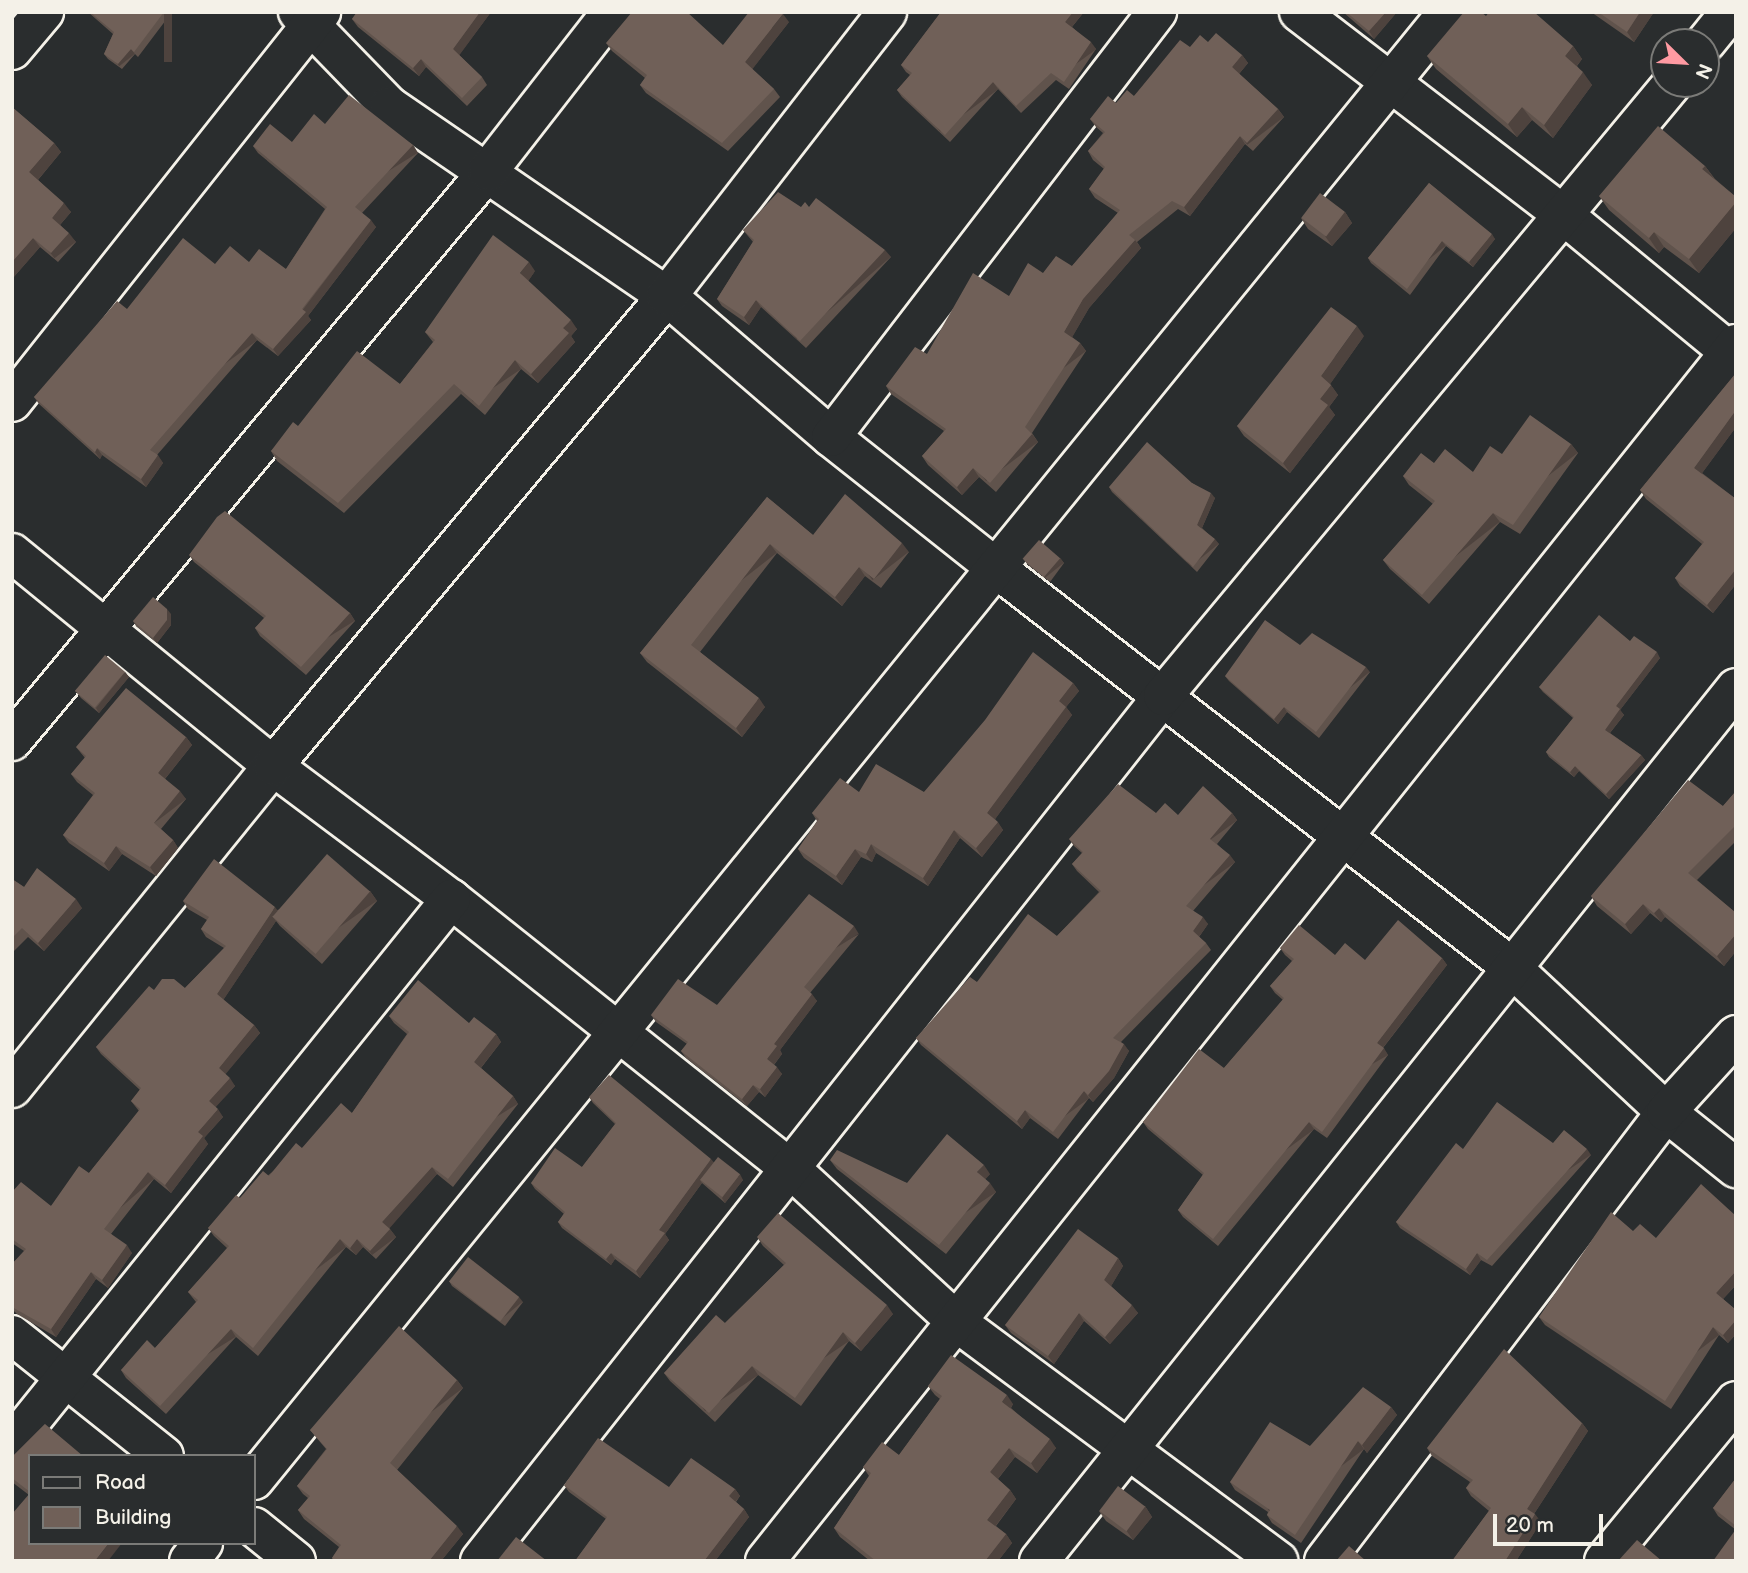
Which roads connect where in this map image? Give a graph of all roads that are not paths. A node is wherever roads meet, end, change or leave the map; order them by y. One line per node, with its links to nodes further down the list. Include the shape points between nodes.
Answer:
1 (44, 12): 10 (street)
2 (612, 12): 13 (street)
3 (887, 12): 15 (street)
4 (1157, 12): 18 (street)
5 (1299, 12): 11 (street)
6 (1448, 12): 11 (street)
7 (1730, 12): 9 (street)
8 (311, 16): 13 (street, via 370,90); 17 (street)
9 (1717, 28)
10 (12, 50)
11 (1392, 84): 14 (street); 20 (street)
12 (1661, 98): 14 (street)
13 (488, 171): 15 (street); 21 (street)
14 (1566, 217): 16 (street); 23 (street)
15 (667, 296): 18 (street); 25 (street)
16 (1734, 351): 26 (street)
17 (12, 402)
18 (831, 437): 20 (street)
19 (12, 553): 21 (street)
20 (996, 568): 23 (street); 29 (street)
21 (104, 627): 24 (street); 25 (street)
22 (1736, 688): 28 (street)
23 (1163, 696): 26 (street); 34 (street)
24 (12, 741)
25 (273, 766): 27 (street); 31 (street)
26 (1345, 835): 28 (street); 35 (street)
27 (451, 900): 29 (street); 37 (street)
28 (1510, 966): 32 (street); 40 (street)
29 (615, 1033): 34 (street); 42 (street)
30 (1736, 1035): 32 (street)
31 (12, 1088)
32 (1666, 1112): 33 (street); 51 (street)
33 (1736, 1168)
34 (790, 1169): 35 (street); 47 (street)
35 (958, 1323): 40 (street); 48 (street)
36 (12, 1335): 37 (street)
37 (66, 1378): 39 (street); 41 (street)
38 (1736, 1401): 52 (street)
39 (12, 1444)
40 (1129, 1446): 49 (street); 50 (street)
41 (161, 1454)
42 (256, 1478)
43 (256, 1529): 46 (street)
44 (201, 1545): 45 (street)
45 (189, 1561)
46 (296, 1561)
47 (480, 1561)
48 (765, 1561)
49 (1038, 1561)
50 (1278, 1561)
51 (1324, 1561)
52 (1604, 1561)

